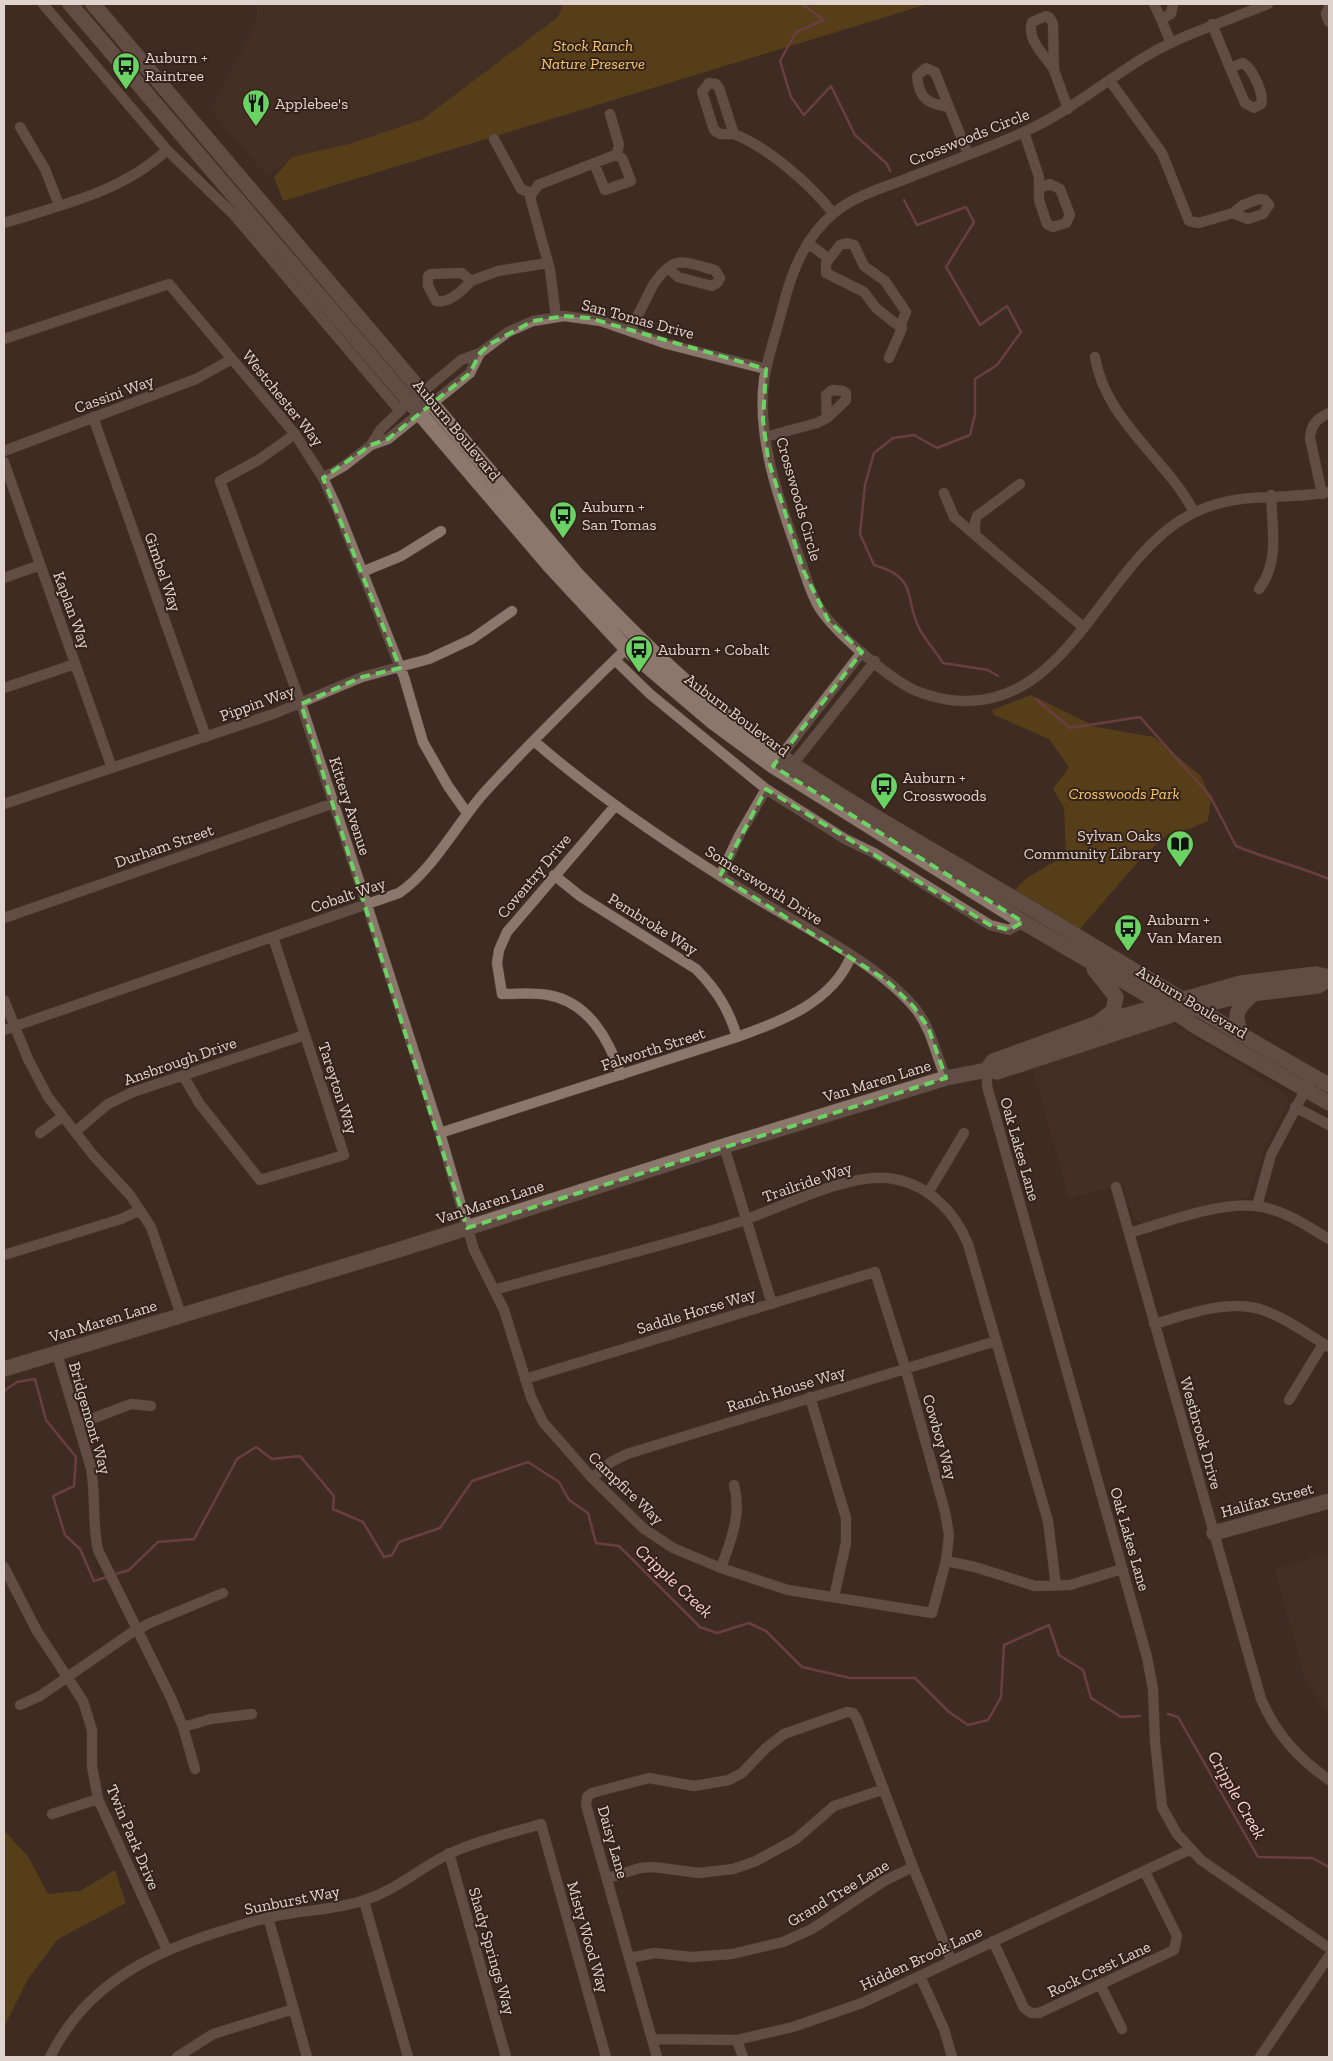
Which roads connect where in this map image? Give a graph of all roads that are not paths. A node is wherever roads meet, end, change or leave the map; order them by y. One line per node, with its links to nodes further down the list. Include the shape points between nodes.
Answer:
1 (43, 4): 24 (street)
2 (70, 4): 48 (main road, Auburn Boulevard)
3 (82, 4): 12 (main road)
4 (93, 4): 12 (main road, Auburn Boulevard)
5 (1154, 4): 9 (street)
6 (1173, 4): 9 (street, via 1171,14)
7 (1268, 4): 11 (street, Crosswoods Circle)
8 (1329, 7): 10 (street, via 1326,14)
9 (1160, 19): 13 (street)
10 (1329, 22)
11 (1212, 24): 13 (street, Crosswoods Circle); 14 (street)
12 (112, 26): 48 (main road, Auburn Boulevard)
13 (1171, 43): 16 (street, Crosswoods Circle)
14 (1230, 68)
15 (1054, 70): 15 (street, via 1039,50 1031,29 1032,22 1042,16 1050,18 1053,24); 18 (street)
16 (1110, 81): 18 (street, Crosswoods Circle); 32 (street, via 1162,152 1189,221 1199,223)
17 (949, 107): 26 (street)
18 (1068, 109): 21 (street, Crosswoods Circle)
19 (610, 114): 25 (street, via 619,145)
20 (20, 127): 30 (street, via 38,155)
21 (1024, 132): 26 (street, Crosswoods Circle); 28 (street, via 1039,177)
22 (734, 134): 22 (street, via 720,134 714,130 702,92 705,85 712,83 719,88); 31 (street, via 780,162 820,196)
23 (494, 139): 29 (street, via 521,189)
24 (167, 150): 30 (street, via 124,181); 48 (street, via 234,215)
25 (617, 154): 27 (street); 27 (street, via 632,181 605,190)
26 (968, 154): 31 (street, Crosswoods Circle, via 867,194)
27 (594, 163): 29 (street, via 538,185)
28 (1039, 188)
29 (531, 193): 36 (street, via 530,203)
30 (59, 205): 33 (street)
31 (833, 213): 34 (street, Crosswoods Circle)
32 (1232, 213)
33 (4, 222)
34 (808, 243): 35 (street); 47 (street, Crosswoods Circle, via 790,280)
35 (829, 259): 40 (street, via 824,267 826,274 864,292 876,308); 40 (street, via 843,243 854,245 860,262 885,281 906,312)
36 (548, 263): 38 (street, via 498,271); 39 (street)
37 (668, 268): 41 (street, via 653,285)
38 (471, 281)
39 (556, 317): 41 (street, San Tomas Drive, via 588,318); 43 (street, San Tomas Drive, via 516,328)
40 (900, 327): 45 (street)
41 (630, 331): 47 (street, San Tomas Drive, via 667,344)
42 (4, 339): 46 (street, Westchester Way, via 169,284)
43 (480, 353): 48 (street, San Tomas Drive, via 461,360); 48 (street, San Tomas Drive, via 470,373)
44 (1095, 357): 62 (street, via 1100,381 1114,407 1179,486)
45 (889, 358)
46 (232, 359): 50 (street, Cassini Way, via 196,380); 52 (street, Westchester Way)
47 (766, 369): 53 (street, Crosswoods Circle, via 763,395)
48 (416, 405): 54 (street, San Tomas Drive, via 380,430); 54 (street, San Tomas Drive, via 388,439); 71 (main road, Auburn Boulevard, via 577,575)
49 (1329, 413): 60 (street, via 1316,421 1310,438)
50 (93, 417): 55 (street, Cassini Way); 79 (street, Gimbel Way)
51 (827, 418): 53 (street)
52 (295, 434): 57 (street, Westchester Way); 78 (street, Kittery Avenue, via 260,460 220,481)
53 (765, 437): 72 (street, Crosswoods Circle, via 775,482 815,600 828,620)
54 (371, 445): 57 (street, San Tomas Drive)
55 (4, 450)
56 (4, 462): 65 (street, Kaplan Way)
57 (323, 478): 66 (street, Westchester Way)
58 (1020, 484): 64 (street, via 977,516)
59 (944, 493): 64 (street, via 954,517)
60 (1326, 493): 61 (street, Crosswoods Circle)
61 (1271, 495): 62 (street, Crosswoods Circle, via 1233,499); 68 (street, via 1273,556 1269,574)
62 (1194, 512): 70 (street, Crosswoods Circle, via 1157,538)
63 (441, 531): 66 (street, via 400,556)
64 (975, 535): 70 (street)
65 (40, 565): 67 (street); 75 (street, Kaplan Way)
66 (362, 572): 76 (street, Westchester Way)
67 (4, 578)
68 (1259, 589)
69 (512, 611): 76 (street, Pippin Way, via 451,650)
70 (1083, 626): 74 (street, Crosswoods Circle, via 1040,675 1005,695 984,700 960,701 922,693)
71 (632, 643): 73 (street, Cobalt Way); 81 (main road, Auburn Boulevard)
72 (862, 652): 74 (street, Crosswoods Circle); 81 (street)
73 (615, 660): 80 (street, Cobalt Way); 83 (street, via 650,694)
74 (875, 661): 81 (street)
75 (75, 664): 77 (street); 82 (street, Kaplan Way)
76 (400, 668): 78 (street, Pippin Way, via 362,677); 87 (street, Westchester Way, via 423,742)
77 (4, 688)
78 (301, 704): 79 (street, Pippin Way); 84 (street, Kittery Avenue)
79 (206, 737): 82 (street, Pippin Way)
80 (534, 741): 86 (street, Somersworth Drive); 87 (street, Cobalt Way)
81 (784, 764): 92 (main road, Auburn Boulevard); 99 (main road, Auburn Boulevard)
82 (112, 768): 85 (street, Pippin Way)
83 (766, 789): 89 (street); 92 (street, via 990,925 1009,930)
84 (334, 803): 90 (street, Kittery Avenue); 91 (street, Durham Street)
85 (4, 804)
86 (615, 806): 88 (street, Coventry Drive); 89 (street, Somersworth Drive)
87 (467, 813): 90 (street, Cobalt Way, via 410,886)
88 (554, 875): 107 (street, Pembroke Way, via 580,896 696,969 725,1006); 111 (street, Coventry Drive, via 507,932 501,944 497,963 499,988 502,994 555,996 580,1009 603,1034)
89 (720, 876): 94 (street, Somersworth Drive)
90 (368, 905): 93 (street, Cobalt Way); 122 (street, Kittery Avenue)
91 (4, 918)
92 (1023, 922): 95 (main road, Auburn Boulevard)
93 (272, 937): 102 (street, Cobalt Way); 106 (street, Tareyton Way)
94 (851, 956): 107 (street, Falworth Street, via 845,971 801,1010); 113 (street, Somersworth Drive, via 886,980 914,1006 928,1027)
95 (1085, 958): 100 (main road, Auburn Boulevard); 101 (main road, via 1116,997 1113,1012)
96 (1329, 978): 97 (main road, Van Maren Lane, via 1318,986); 99 (main road, Van Maren Lane, via 1316,974 1241,984)
97 (1253, 994): 99 (main road, Van Maren Lane); 105 (main road, via 1238,1008 1236,1020)
98 (4, 1000): 102 (street)
99 (1190, 1004): 100 (main road, Van Maren Lane); 105 (main road, Auburn Boulevard)
100 (1172, 1010): 101 (main road, Van Maren Lane); 108 (main road, Van Maren Lane); 115 (main road, Auburn Boulevard)
101 (1095, 1024): 104 (main road, Van Maren Lane)
102 (16, 1026): 103 (street, Cobalt Way); 118 (street, via 38,1080)
103 (4, 1030)
104 (1073, 1031): 108 (main road, via 1071,1038 1044,1049); 109 (main road, Van Maren Lane, via 993,1061)
105 (1241, 1034): 112 (main road, Auburn Boulevard)
106 (305, 1035): 110 (street, Ansbrough Drive); 110 (street, Tareyton Way, via 344,1155 260,1180 199,1103)
107 (737, 1037): 111 (street, Falworth Street)
108 (1040, 1058): 109 (main road, Van Maren Lane, via 997,1072)
109 (987, 1070): 113 (main road, Van Maren Lane); 156 (street, Oak Lakes Lane, via 987,1086)
110 (183, 1075): 120 (street, Ansbrough Drive, via 120,1097)
111 (621, 1075): 122 (street, Falworth Street)
112 (1315, 1077): 114 (main road, Auburn Boulevard); 115 (street)
113 (946, 1078): 124 (main road, Van Maren Lane)
114 (1329, 1085)
115 (1305, 1089): 116 (main road, Auburn Boulevard); 117 (street)
116 (1329, 1103)
117 (1295, 1107): 119 (street); 127 (street, via 1271,1155)
118 (62, 1117): 120 (street); 121 (street)
119 (1329, 1125)
120 (75, 1132): 128 (street)
121 (40, 1133)
122 (440, 1133): 130 (street, Kittery Avenue)
123 (964, 1133): 126 (street)
124 (724, 1146): 129 (street); 130 (main road, Van Maren Lane)
125 (1116, 1187): 131 (street, Westbrook Drive)
126 (928, 1193): 129 (street, Trailride Way, via 887,1178 853,1180); 139 (street, Trailride Way, via 945,1206 963,1231)
127 (1257, 1206): 131 (street, via 1225,1207); 132 (street, via 1289,1216)
128 (140, 1210): 133 (street, via 121,1219); 137 (street, via 161,1251)
129 (746, 1219): 135 (street, Trailride Way); 136 (street)
130 (468, 1228): 135 (street, Campfire Way, via 478,1259); 137 (main road, Van Maren Lane)
131 (1129, 1233): 138 (street, Westbrook Drive)
132 (1329, 1239)
133 (4, 1254)
134 (875, 1272): 136 (street, Saddle Horse Way); 142 (street, Cowboy Way)
135 (494, 1290): 144 (street, Campfire Way, via 504,1310)
136 (772, 1304): 144 (street, Saddle Horse Way)
137 (181, 1316): 141 (main road, Van Maren Lane)
138 (1154, 1324): 140 (street, via 1230,1306 1249,1306 1267,1312); 152 (street, Westbrook Drive)
139 (996, 1341): 142 (street, Ranch House Way); 157 (street, Trailride Way, via 1048,1521)
140 (1326, 1345): 146 (street)
141 (56, 1354): 143 (main road, Van Maren Lane); 148 (street, Bridgemont Way)
142 (905, 1367): 145 (street, Ranch House Way); 153 (street, Cowboy Way, via 945,1512 949,1535)
143 (4, 1369)
144 (525, 1379): 149 (street, Campfire Way, via 543,1422)
145 (810, 1397): 149 (street, Ranch House Way, via 627,1454); 159 (street, via 846,1518 846,1543)
146 (1289, 1400)
147 (151, 1406): 148 (street, via 131,1404)
148 (78, 1424): 161 (street, Bridgemont Way, via 92,1468 95,1535 106,1567)
149 (592, 1478): 155 (street, Campfire Way, via 656,1538 691,1557)
150 (734, 1484): 155 (street, via 737,1519)
151 (1329, 1501): 152 (main road, Halifax Street)
152 (1214, 1533): 167 (street, Westbrook Drive, via 1267,1714 1293,1751)
153 (946, 1561): 157 (street, via 1036,1586); 160 (street, Cowboy Way)
154 (4, 1567): 162 (street, Twin Park Drive, via 37,1631)
155 (721, 1568): 159 (street, Campfire Way, via 774,1587)
156 (1122, 1569): 157 (street, via 1070,1585); 172 (street, Oak Lakes Lane, via 1153,1689 1162,1807)
157 (1056, 1586)
158 (223, 1593): 161 (street)
159 (834, 1597): 160 (street, Campfire Way)
160 (932, 1613)
161 (138, 1630): 162 (street); 165 (street, Bridgemont Way)
162 (69, 1677): 163 (street); 169 (street, Twin Park Drive, via 89,1715)
163 (20, 1705)
164 (252, 1714): 165 (street, via 211,1719)
165 (183, 1727): 166 (street, Bridgemont Way)
166 (195, 1769)
167 (1329, 1780)
168 (884, 1789): 174 (street, Daisy Lane); 176 (street, via 834,1806 796,1839 756,1861 699,1873 640,1868); 176 (street, Daisy Lane, via 855,1714 850,1712 784,1734 742,1773 729,1780 694,1786 649,1778 592,1793 587,1797 586,1805)
169 (98, 1799): 170 (street); 181 (street, Twin Park Drive)
170 (52, 1814)
171 (540, 1824): 173 (street, Sunburst Way); 196 (street, Misty Wood Way)
172 (1189, 1850): 175 (street, Hidden Brook Lane); 180 (street, Oak Lakes Lane)
173 (450, 1853): 177 (street, Sunburst Way, via 395,1888); 195 (street, Shady Springs Way)
174 (913, 1867): 183 (street, Grand Tree Lane, via 878,1885 812,1929 784,1942 732,1954 692,1957 655,1953); 184 (street, Daisy Lane)
175 (1146, 1872): 179 (street, Hidden Brook Lane); 186 (street, Rock Crest Lane, via 1177,1936 1177,1945 1170,1953)
176 (608, 1878): 183 (street, Daisy Lane)
177 (364, 1901): 178 (street, Sunburst Way); 194 (street)
178 (268, 1918): 181 (street, Sunburst Way); 187 (street)
179 (993, 1941): 184 (street, Hidden Brook Lane); 186 (street, Rock Crest Lane, via 1022,2006 1028,2012 1039,2013)
180 (1329, 1948)
181 (167, 1950): 191 (street, Sunburst Way, via 105,1988 77,2017)
182 (1329, 1956): 200 (street)
183 (630, 1958): 189 (street, Daisy Lane)
184 (951, 1960): 185 (street, Hidden Brook Lane)
185 (920, 1976): 190 (street, Hidden Brook Lane, via 816,2020); 199 (street, via 944,2029)
186 (1100, 1984): 188 (street)
187 (294, 2009): 192 (street, via 213,2034); 193 (street)
188 (1122, 2029)
189 (652, 2039): 190 (street, Hidden Brook Lane); 197 (street, Daisy Lane)
190 (738, 2040): 198 (street)
191 (50, 2057)
192 (177, 2057)
193 (307, 2057)
194 (408, 2057)
195 (506, 2057)
196 (606, 2057)
197 (657, 2057)
198 (743, 2057)
199 (952, 2057)
200 (1260, 2057)

